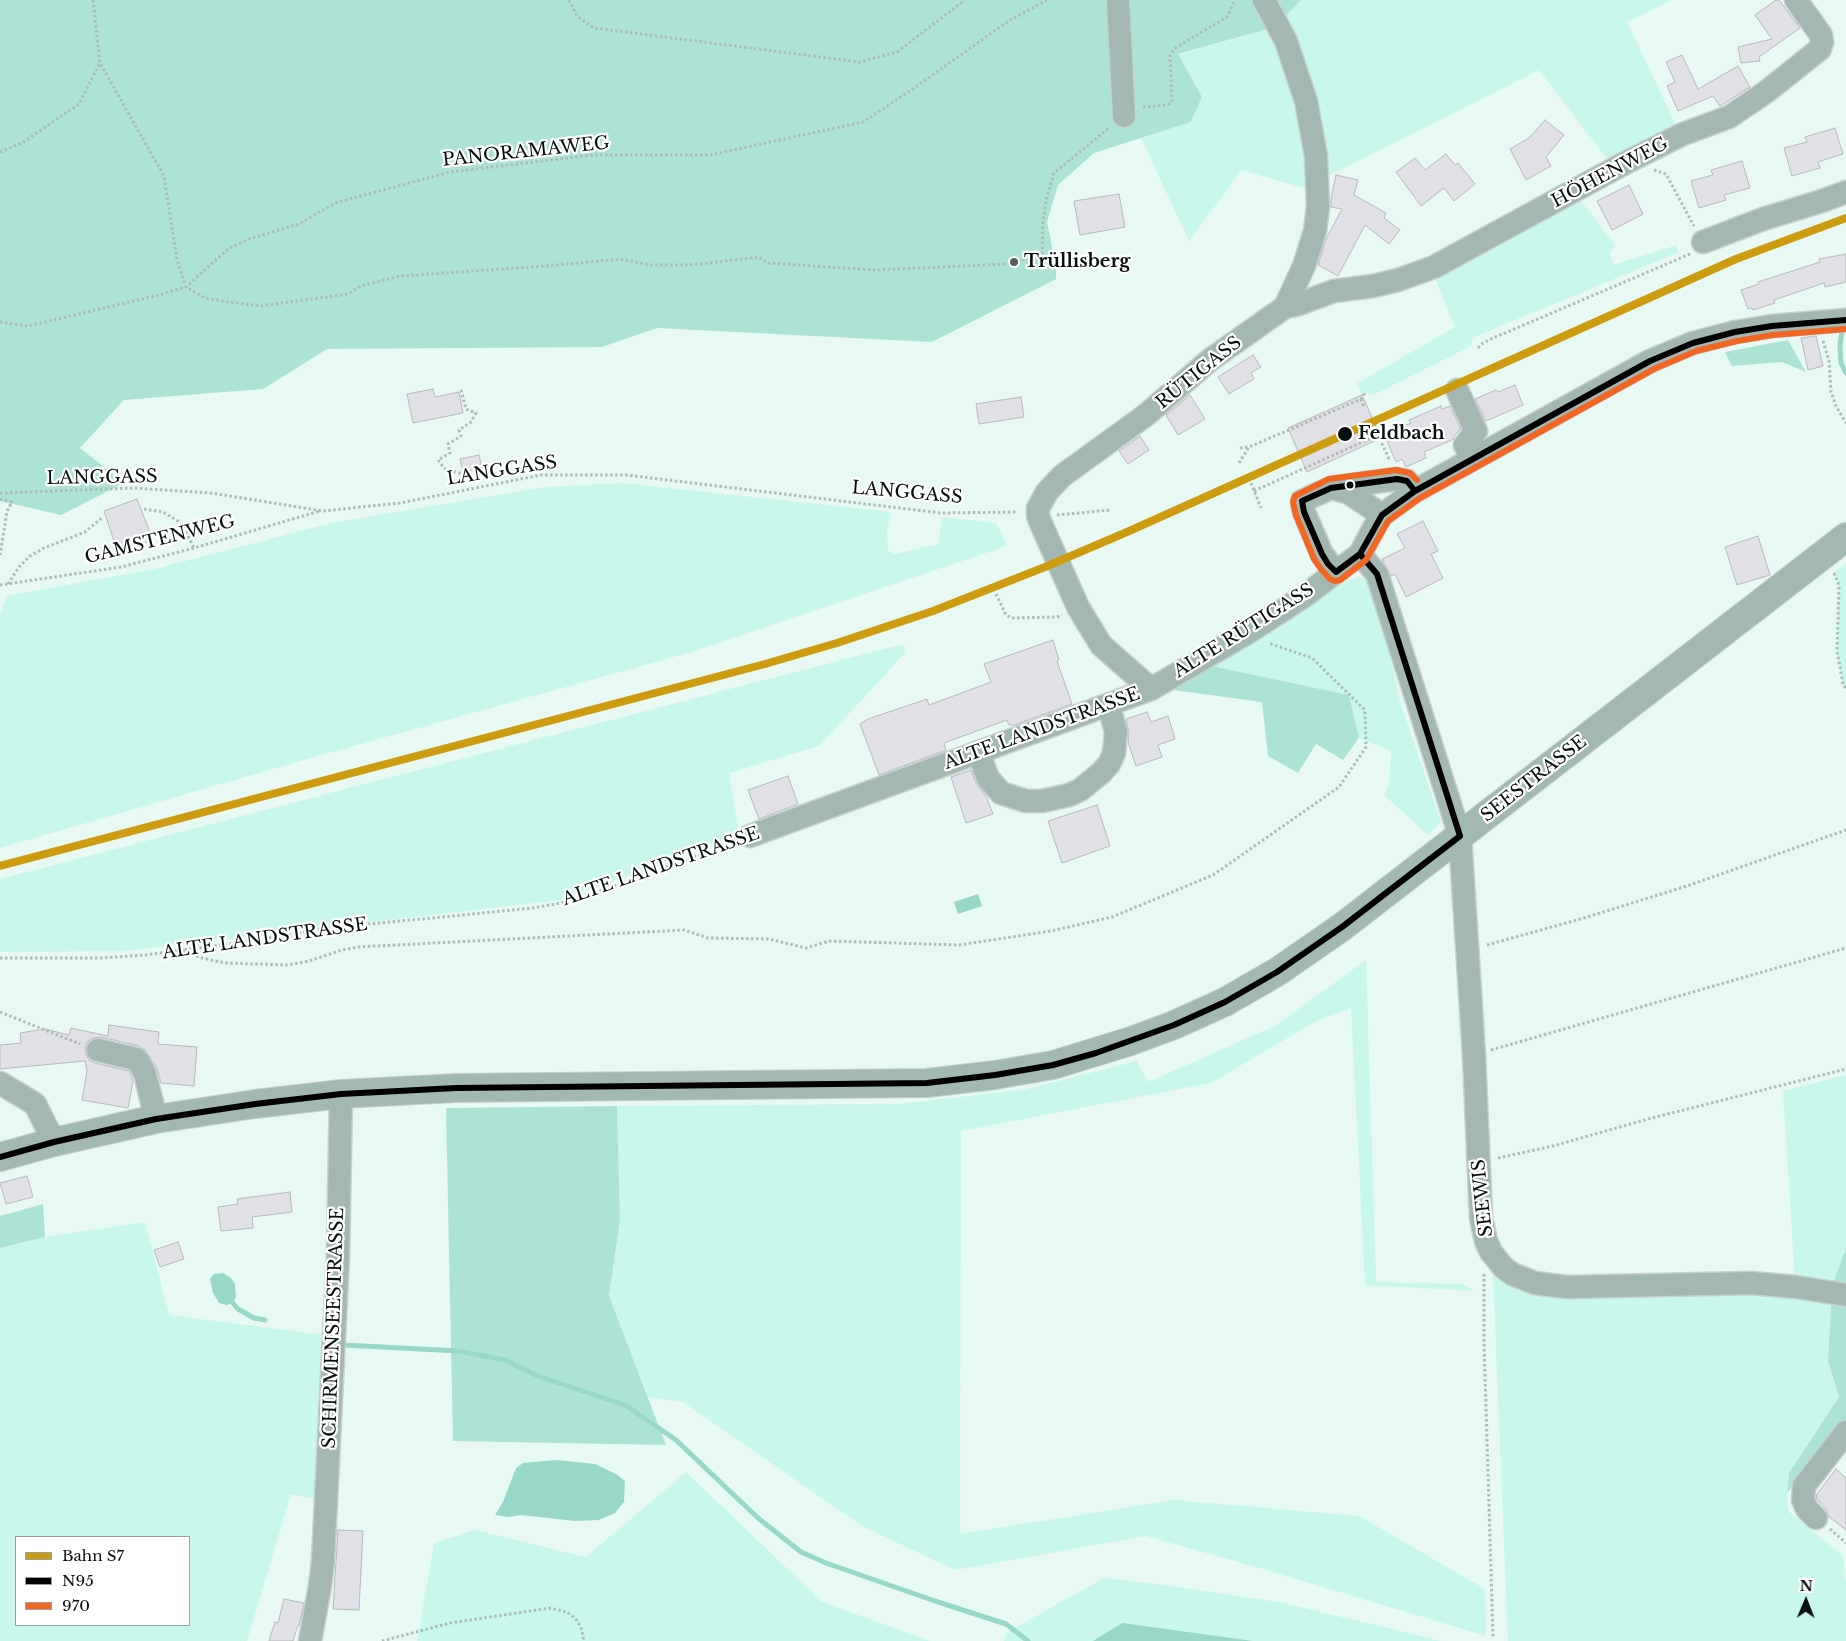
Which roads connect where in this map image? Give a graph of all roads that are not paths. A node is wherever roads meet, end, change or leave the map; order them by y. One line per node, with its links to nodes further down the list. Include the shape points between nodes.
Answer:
1 (1118, 0): 4 (street)
2 (1264, 0): 7 (street, RÜTIGASS, via 1286,41 1306,101 1316,156 1318,206 1315,231)
3 (1796, 0): 8 (street, HÖHENWEG, via 1822,37 1820,49 1729,117 1683,134 1625,163 1434,267 1373,286)
4 (1124, 116)
5 (1846, 192): 6 (street)
6 (1703, 242)
7 (1304, 266): 8 (street); 9 (street, RÜTIGASS)
8 (1334, 291): 9 (street, HÖHENWEG)
9 (1284, 307): 19 (street, RÜTIGASS, via 1210,360 1146,415 1062,476 1047,492 1043,516 1072,605 1112,666)
10 (1831, 321): 12 (street, via 1735,332 1671,352)
11 (1457, 390): 12 (street, via 1476,431 1465,445)
12 (1473, 459): 13 (street)
13 (1406, 485): 14 (street); 15 (street)
14 (1331, 488): 15 (street, via 1349,493); 18 (street, via 1302,501 1322,554)
15 (1382, 515): 17 (street)
16 (1836, 545): 23 (main road, SEESTRASSE)
17 (1360, 554): 18 (street, ALTE RÜTIGASS); 23 (street, SEEWIS, via 1377,574)
18 (1336, 572): 19 (street, ALTE RÜTIGASS, via 1249,632)
19 (1151, 688): 20 (street, ALTE LANDSTRASSE)
20 (1108, 705): 21 (street, ALTE LANDSTRASSE); 21 (street, via 1116,731 1114,753 1101,773 1069,795 1026,801 1001,793 988,778)
21 (978, 752): 22 (street, ALTE LANDSTRASSE)
22 (750, 836)
23 (1460, 836): 26 (main road, SEESTRASSE, via 1342,927 1277,972 1225,1002 1131,1041 1054,1065 927,1082 456,1088); 30 (street, SEEWIS, via 1481,1218 1486,1241 1495,1259 1512,1274 1535,1283 1568,1287 1751,1282)
24 (98, 1050): 27 (street, via 139,1062)
25 (0, 1083): 28 (street, via 35,1104)
26 (341, 1094): 27 (main road, SEESTRASSE); 33 (street, SCHIRMENSEESTRASSE, via 338,1255 323,1562)
27 (156, 1119): 28 (main road, SEESTRASSE)
28 (54, 1142): 29 (main road, SEESTRASSE)
29 (0, 1157)
30 (1846, 1295)
31 (1846, 1432): 32 (street, via 1804,1486 1803,1500)
32 (1816, 1518)
33 (310, 1641)

